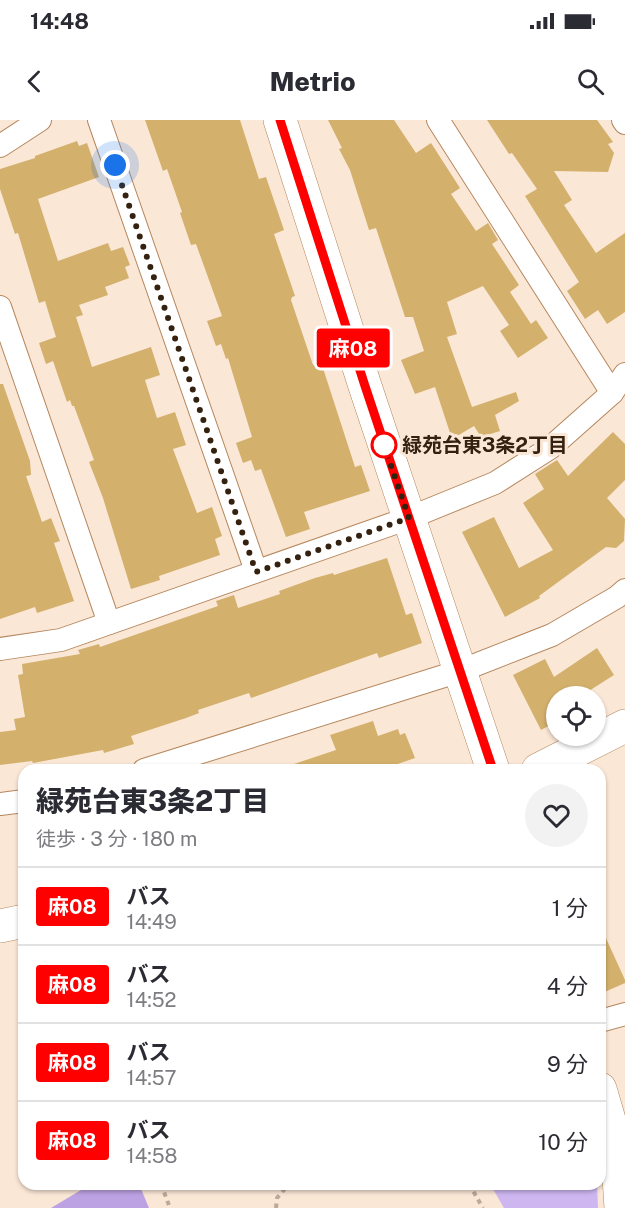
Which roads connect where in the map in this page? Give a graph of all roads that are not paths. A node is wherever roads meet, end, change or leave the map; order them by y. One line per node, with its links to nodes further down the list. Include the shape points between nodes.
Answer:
1 (40, 120): 5 (street)
2 (99, 120): 10 (street)
3 (280, 120): 9 (street)
4 (438, 120): 8 (street)
5 (0, 146)
6 (0, 307): 12 (street)
7 (625, 374): 8 (street)
8 (612, 393): 9 (street, via 550,448 495,483)
9 (409, 518): 10 (street); 14 (street)
10 (256, 572): 12 (street)
11 (625, 590): 14 (street, via 552,635)
12 (109, 623): 13 (street, via 61,640)
13 (0, 649)
14 (460, 671): 16 (street); 17 (street)
15 (625, 726): 18 (street)
16 (163, 764)
17 (491, 764)
18 (550, 764)
19 (18, 802): 20 (street)
20 (0, 804)
21 (18, 922): 22 (street)
22 (0, 926)
23 (625, 1014): 24 (street)
24 (606, 1019)
25 (606, 1109): 26 (street)
26 (621, 1156): 27 (street)
27 (621, 1208)

